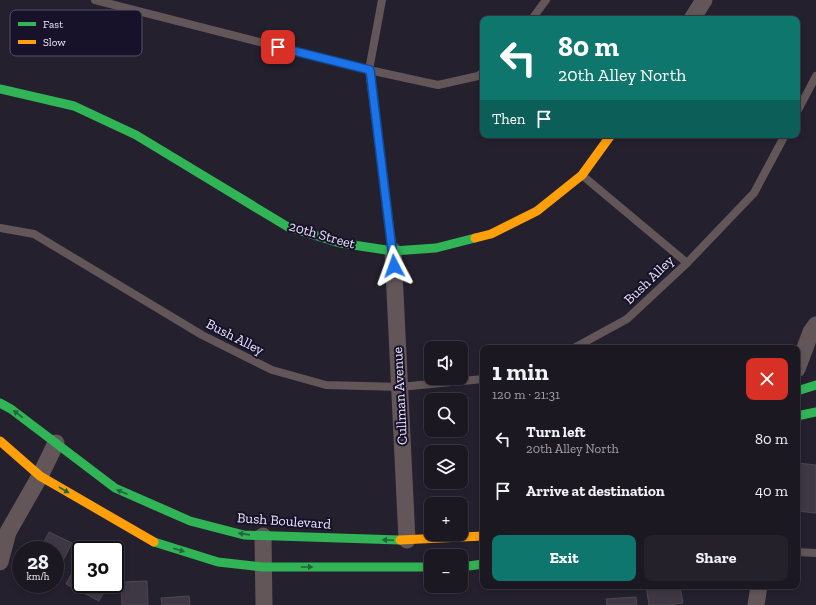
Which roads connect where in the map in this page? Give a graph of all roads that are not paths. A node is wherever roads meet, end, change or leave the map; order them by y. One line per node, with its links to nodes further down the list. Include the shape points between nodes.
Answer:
1 (95, 0): 5 (lane)
2 (382, 0): 9 (lane)
3 (546, 0): 7 (lane)
4 (704, 0): 8 (street)
5 (134, 10)
6 (142, 12): 9 (lane)
7 (534, 16)
8 (694, 16)
9 (370, 70): 10 (lane, via 438,84); 18 (lane)
10 (480, 74)
11 (816, 76): 13 (lane)
12 (0, 89): 18 (main road, 20th Street, via 74,106 136,135 288,227 340,243)
13 (800, 106)
14 (609, 138): 16 (main road, 20th Street)
15 (783, 138): 19 (lane, via 754,193)
16 (582, 175): 18 (main road, 20th Street, via 537,211 491,234 436,248); 19 (lane, Bush Alley)
17 (0, 228): 25 (lane, Bush Alley, via 34,234 202,335 272,370 326,385)
18 (393, 251): 25 (street, Cullman Avenue)
19 (687, 263): 21 (lane, Bush Alley, via 627,319)
20 (816, 325): 22 (street)
21 (579, 345)
22 (800, 361)
23 (480, 379): 25 (lane, Bush Alley)
24 (816, 384): 26 (main road)
25 (400, 386): 35 (street, Cullman Avenue)
26 (800, 390)
27 (0, 403): 31 (main road, Bush Boulevard, one-way to 27, via 12,409)
28 (816, 412): 29 (main road)
29 (800, 415)
30 (0, 441): 32 (main road)
31 (56, 443): 32 (street); 33 (main road, Bush Boulevard, one-way to 31, via 244,535 190,521 115,488)
32 (40, 476): 38 (street, via 8,532); 42 (main road, one-way to 42, via 158,544 218,562)
33 (263, 536): 35 (main road, Bush Boulevard, one-way to 33); 42 (street)
34 (480, 536): 35 (main road, Bush Boulevard)
35 (407, 540)
36 (800, 552): 37 (lane)
37 (816, 553)
38 (0, 562)
39 (480, 564): 40 (main road)
40 (468, 566)
41 (424, 567): 42 (main road, one-way to 41)
42 (263, 568): 44 (street)
43 (759, 589): 45 (street)
44 (264, 605)
45 (756, 605)

